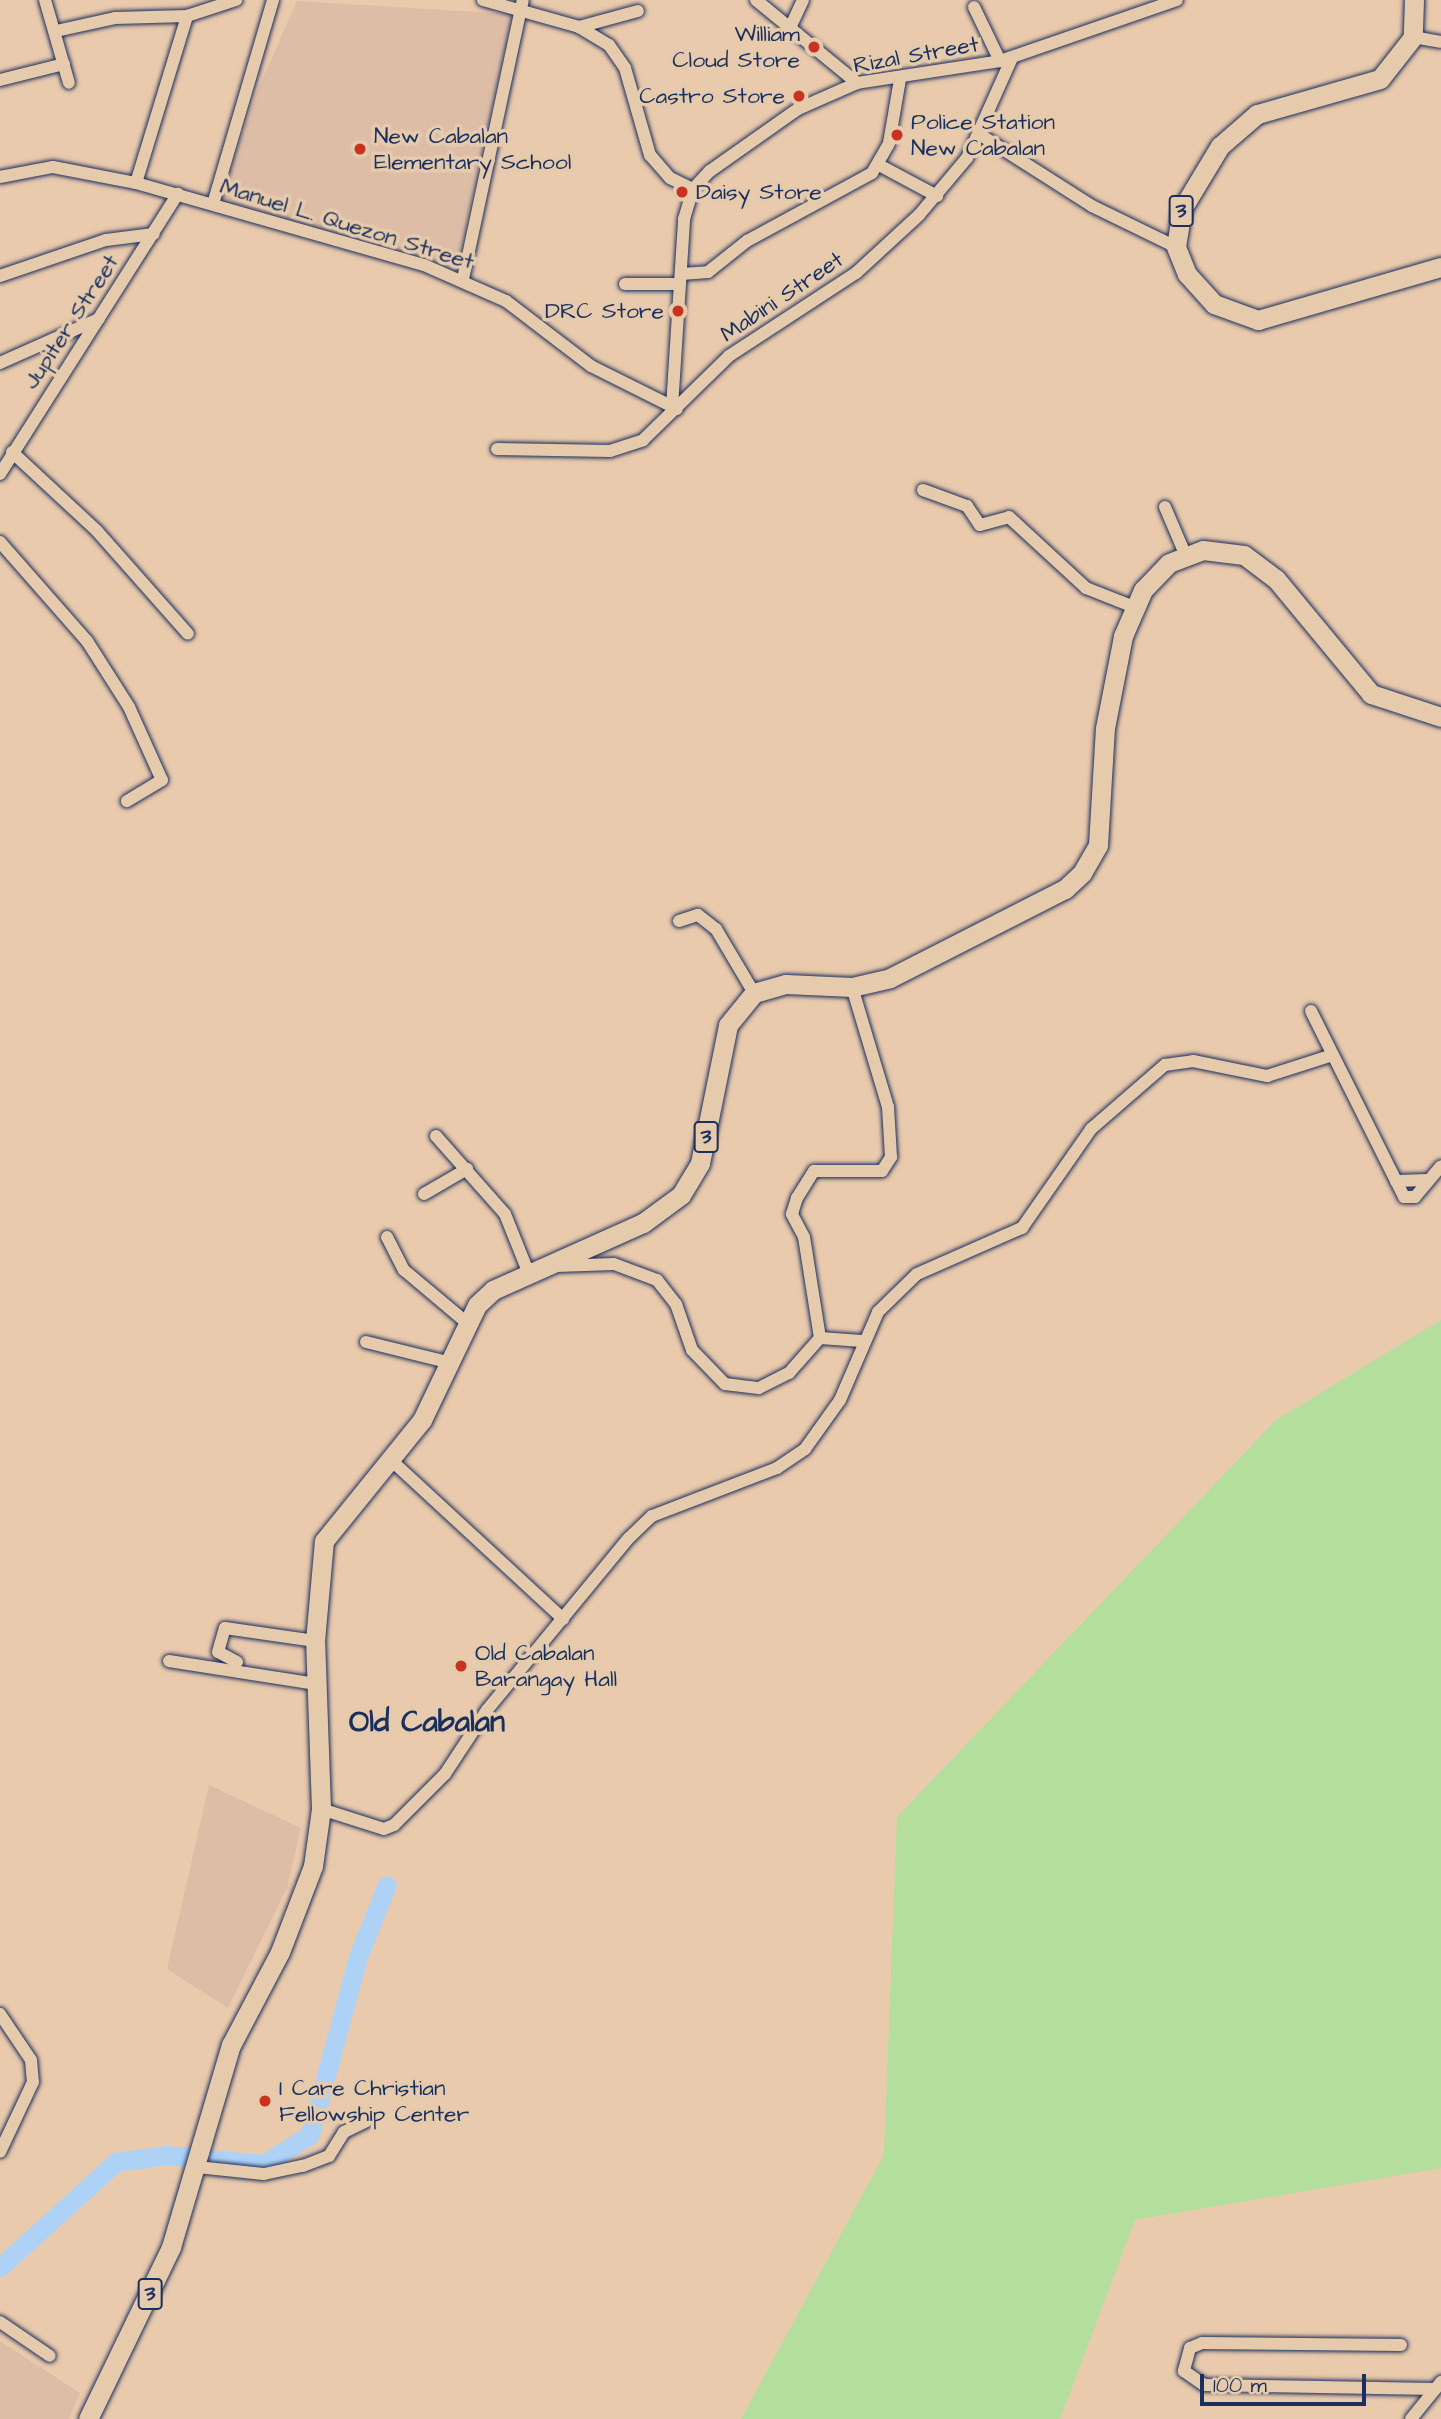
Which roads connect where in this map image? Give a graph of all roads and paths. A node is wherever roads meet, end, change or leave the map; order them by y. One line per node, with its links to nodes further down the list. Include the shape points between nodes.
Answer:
1 (45, 0): 15 (street)
2 (236, 0): 12 (street)
3 (273, 0): 31 (street)
4 (483, 0): 9 (street)
5 (756, 0): 14 (street)
6 (803, 0): 14 (street)
7 (1177, 0): 18 (street, Rizal Street)
8 (1414, 0): 16 (highway)
9 (523, 5): 13 (street); 36 (street)
10 (974, 7): 18 (street)
11 (638, 11): 13 (street)
12 (187, 16): 15 (street, via 115,18); 27 (street)
13 (579, 27): 28 (street, via 609,45 625,68 658,167)
14 (789, 30): 23 (street)
15 (56, 31): 19 (street)
16 (1413, 37): 17 (street); 33 (highway, 3, via 1380,79 1282,104 1235,131 1191,190 1177,222)
17 (1441, 42)
18 (1006, 60): 20 (street, Rizal Street); 24 (street, Mabini Street)
19 (64, 64): 21 (street); 22 (street)
20 (900, 79): 23 (street, Rizal Street); 25 (street)
21 (0, 80)
22 (69, 83)
23 (857, 83): 28 (street, Rizal Street, via 768,129)
24 (979, 134): 30 (street, Mabini Street); 33 (street, via 1092,205)
25 (879, 165): 30 (street); 37 (street, via 860,184 747,241 708,272)
26 (0, 177): 27 (street, Manuel L. Quezon Street, via 52,167)
27 (136, 183): 29 (street, Manuel L. Quezon Street)
28 (693, 189): 37 (street, via 684,219)
29 (178, 194): 31 (street, Manuel L. Quezon Street); 32 (street, Jupiter Street)
30 (937, 196): 41 (street, Mabini Street, via 856,273 729,356)
31 (214, 204): 36 (street, Manuel L. Quezon Street)
32 (153, 234): 35 (street, via 106,240); 39 (street, Jupiter Street)
33 (1176, 247): 34 (highway, 3, via 1186,274 1214,304 1258,320)
34 (1441, 267)
35 (0, 276)
36 (463, 279): 41 (street, Manuel L. Quezon Street, via 524,313 591,366)
37 (681, 279): 38 (street); 41 (street)
38 (625, 284)
39 (99, 318): 40 (street); 43 (street, Jupiter Street)
40 (0, 363)
41 (675, 408): 42 (street, Mabini Street, via 643,440 619,450)
42 (497, 449)
43 (12, 452): 44 (street, Jupiter Street); 50 (street, via 97,531)
44 (0, 474)
45 (923, 490): 49 (street, via 967,506 979,525 1009,517 1086,589)
46 (1165, 507): 48 (street)
47 (0, 542): 52 (street, via 87,641 129,707 162,780)
48 (1185, 554): 49 (highway, via 1169,563); 51 (highway, via 1244,555 1276,579 1371,694)
49 (1135, 607): 54 (highway, via 1105,729 1103,813 1090,863 1065,889 890,978)
50 (187, 634)
51 (1441, 717)
52 (127, 801)
53 (679, 921): 55 (street, via 698,915 716,929)
54 (852, 987): 55 (highway, via 786,984); 68 (street, via 888,1107 891,1157 882,1171 814,1171 795,1202)
55 (754, 993): 65 (highway, 3, via 728,1025 700,1163 681,1195 643,1223)
56 (1311, 1011): 57 (street)
57 (1333, 1055): 62 (street); 69 (street, via 1267,1076 1193,1061 1165,1065 1091,1129 1022,1228 917,1274 878,1311)
58 (436, 1136): 60 (street)
59 (1441, 1166): 61 (street)
60 (467, 1169): 63 (street); 66 (street, via 516,1230)
61 (1427, 1180): 62 (street); 62 (street, via 1410,1200)
62 (1396, 1181)
63 (424, 1194)
64 (387, 1237): 67 (street, via 404,1270)
65 (549, 1266): 66 (highway, 3); 68 (street, via 614,1264 657,1280 676,1304 692,1350 710,1371 737,1388 775,1384)
66 (529, 1274): 67 (highway, 3, via 493,1290)
67 (466, 1322): 71 (highway, 3)
68 (820, 1338): 69 (street)
69 (862, 1341): 73 (street, via 840,1401 805,1449 777,1468 652,1516)
70 (366, 1342): 71 (street)
71 (447, 1362): 72 (highway, 3, via 422,1420)
72 (392, 1461): 73 (street); 74 (highway, 3, via 324,1541)
73 (562, 1619): 78 (street, via 444,1774 394,1825 384,1829)
74 (314, 1641): 76 (street, via 225,1628 218,1652); 77 (highway, 3)
75 (169, 1661): 77 (street)
76 (237, 1662)
77 (316, 1684): 78 (highway, 3)
78 (321, 1810): 83 (highway, 3, via 300,1907 239,2026)
79 (0, 2014): 81 (street, via 32,2060 29,2102)
80 (367, 2122): 83 (street, via 344,2132 329,2156 303,2166 264,2174)
81 (5, 2130): 82 (street)
82 (0, 2152)
83 (197, 2165): 88 (highway, 3, via 157,2280)
84 (0, 2322): 86 (street)
85 (1401, 2345): 87 (street, via 1202,2343 1190,2348 1184,2371 1204,2385)
86 (50, 2356)
87 (1438, 2385): 89 (street)
88 (88, 2419)
89 (1411, 2419)

